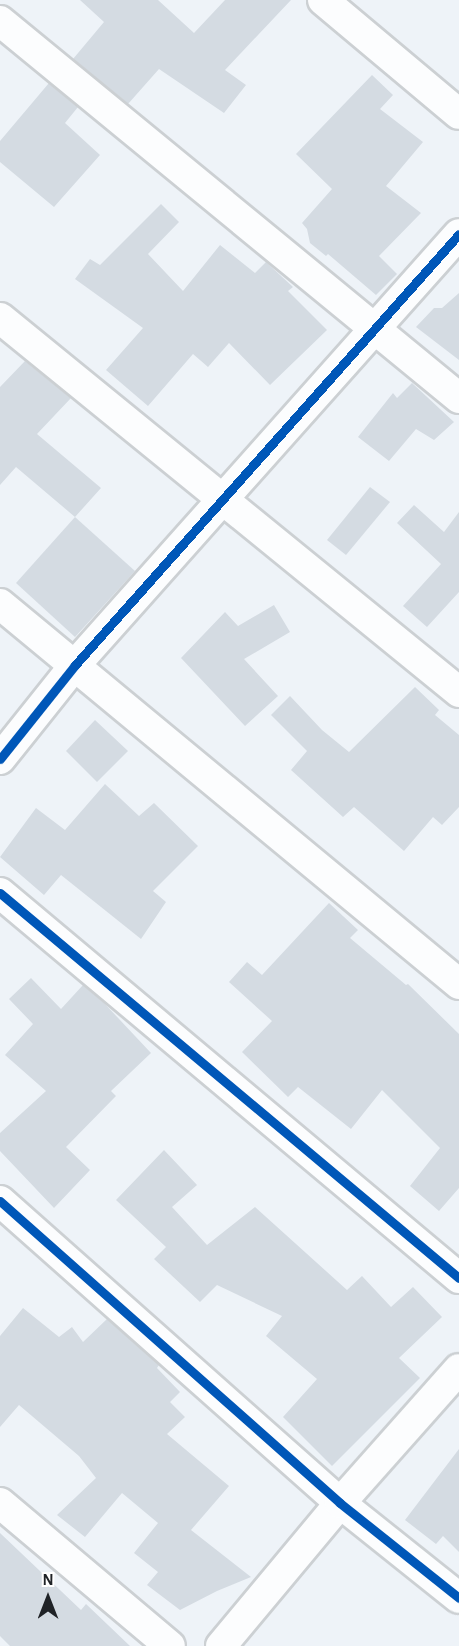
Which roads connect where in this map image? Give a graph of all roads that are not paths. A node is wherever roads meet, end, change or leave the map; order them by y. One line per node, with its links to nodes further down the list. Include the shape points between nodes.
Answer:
1 (323, 0): 3 (street)
2 (0, 21): 6 (street)
3 (459, 114)
4 (459, 234): 6 (street)
5 (0, 318): 8 (street)
6 (375, 327): 7 (street); 8 (street)
7 (459, 398)
8 (223, 500): 10 (street); 11 (street)
9 (0, 604): 10 (street)
10 (75, 665): 12 (street); 14 (street)
11 (459, 692)
12 (0, 759)
13 (0, 893): 16 (street)
14 (459, 984)
15 (0, 1201): 19 (street)
16 (459, 1278)
17 (459, 1369): 19 (street)
18 (0, 1503): 21 (street)
19 (340, 1503): 20 (street); 22 (street)
20 (459, 1598)
21 (170, 1646)
22 (221, 1646)

